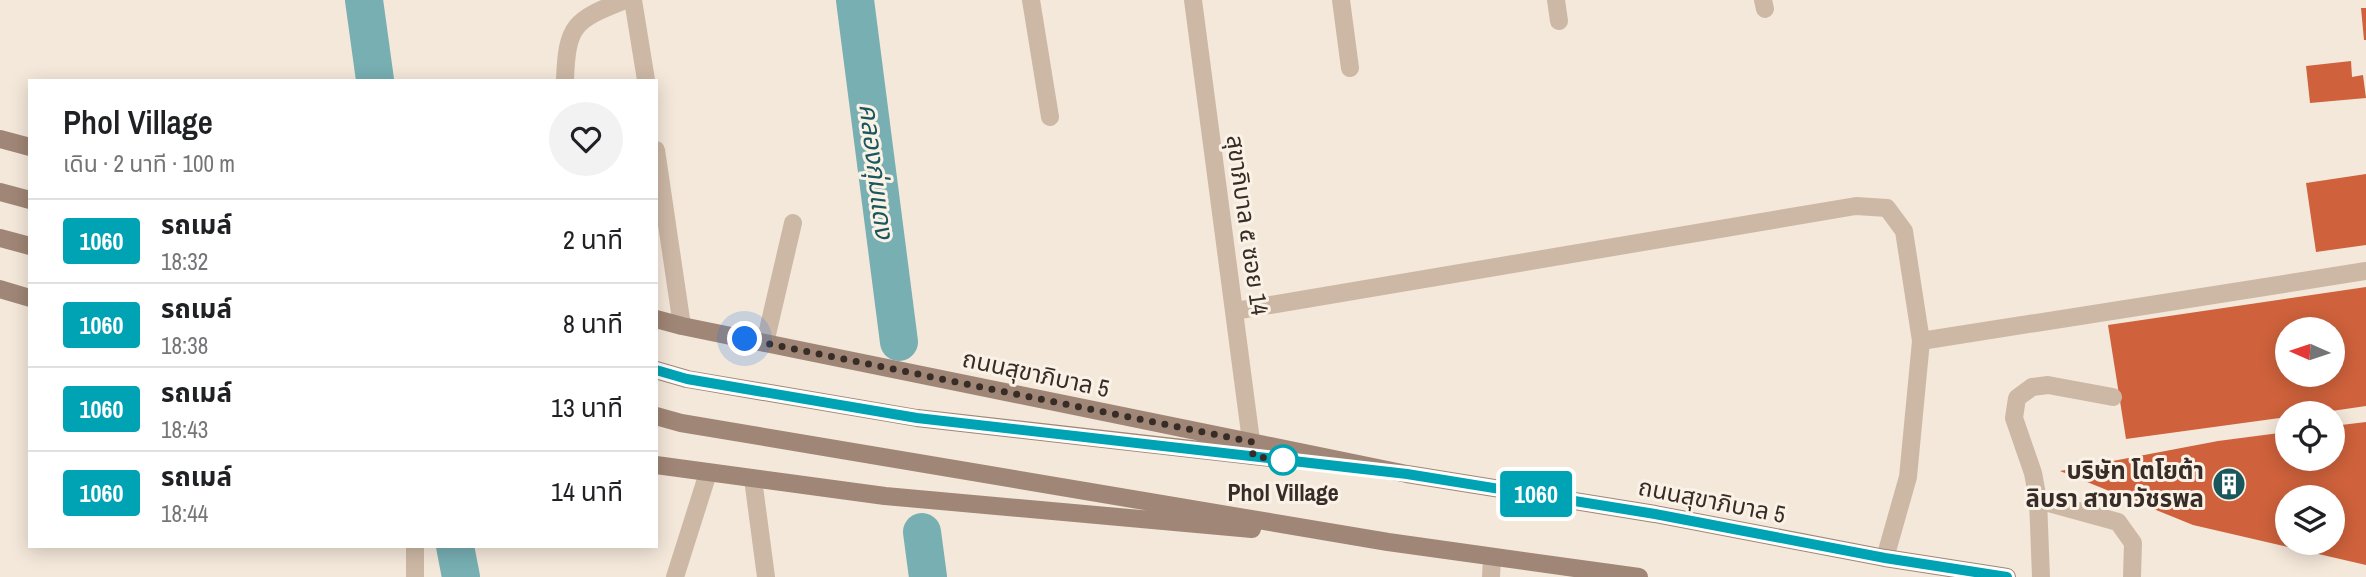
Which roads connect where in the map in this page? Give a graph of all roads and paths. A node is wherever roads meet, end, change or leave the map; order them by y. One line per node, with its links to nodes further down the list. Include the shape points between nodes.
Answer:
1 (625, 0): 9 (street, via 576,24 566,51)
2 (633, 0): 10 (street)
3 (1031, 0): 11 (street)
4 (1193, 0): 23 (street, สุขาภิบาล ๕ ซอย 14)
5 (1341, 0): 8 (street)
6 (1556, 0): 7 (street)
7 (1559, 21)
8 (1350, 68)
9 (565, 79)
10 (646, 79)
11 (1050, 117)
12 (0, 139): 13 (main road)
13 (28, 146)
14 (658, 164): 25 (street)
15 (0, 192): 16 (main road)
16 (28, 199)
17 (793, 223): 27 (street)
18 (0, 238): 19 (main road)
19 (28, 245)
20 (2366, 271): 26 (street)
21 (0, 289): 22 (main road)
22 (28, 297)
23 (1235, 312): 26 (street, via 1856,206 1887,208 1904,231); 31 (street, สุขาภิบาล ๕ ซอย 14)
24 (658, 320): 25 (main road, ถนนสุขาภิบาล 5)
25 (682, 326): 27 (main road, ถนนสุขาภิบาล 5)
26 (1921, 341): 39 (street, via 1908,477)
27 (765, 343): 31 (main road, ถนนสุขาภิบาล 5)
28 (658, 371): 31 (main road, ถนนสุขาภิบาล 5, via 917,418)
29 (2113, 397): 35 (street, via 2048,385 2032,387 2017,397 2014,418)
30 (658, 417): 36 (main road)
31 (1252, 449): 39 (main road, ถนนสุขาภิบาล 5, via 1655,514)
32 (658, 466): 33 (main road)
33 (708, 473): 34 (main road); 41 (street)
34 (753, 479): 36 (main road, via 885,496); 42 (street)
35 (2038, 500): 46 (street); 47 (street, via 2118,522 2133,543)
36 (1388, 542): 38 (main road)
37 (415, 548): 40 (street)
38 (1492, 558): 43 (street); 44 (main road)
39 (1885, 558): 45 (main road, ถนนสุขาภิบาล 5)
40 (415, 577)
41 (675, 577)
42 (766, 577)
43 (1491, 577)
44 (1639, 577)
45 (2007, 577)
46 (2041, 577)
47 (2132, 577)

